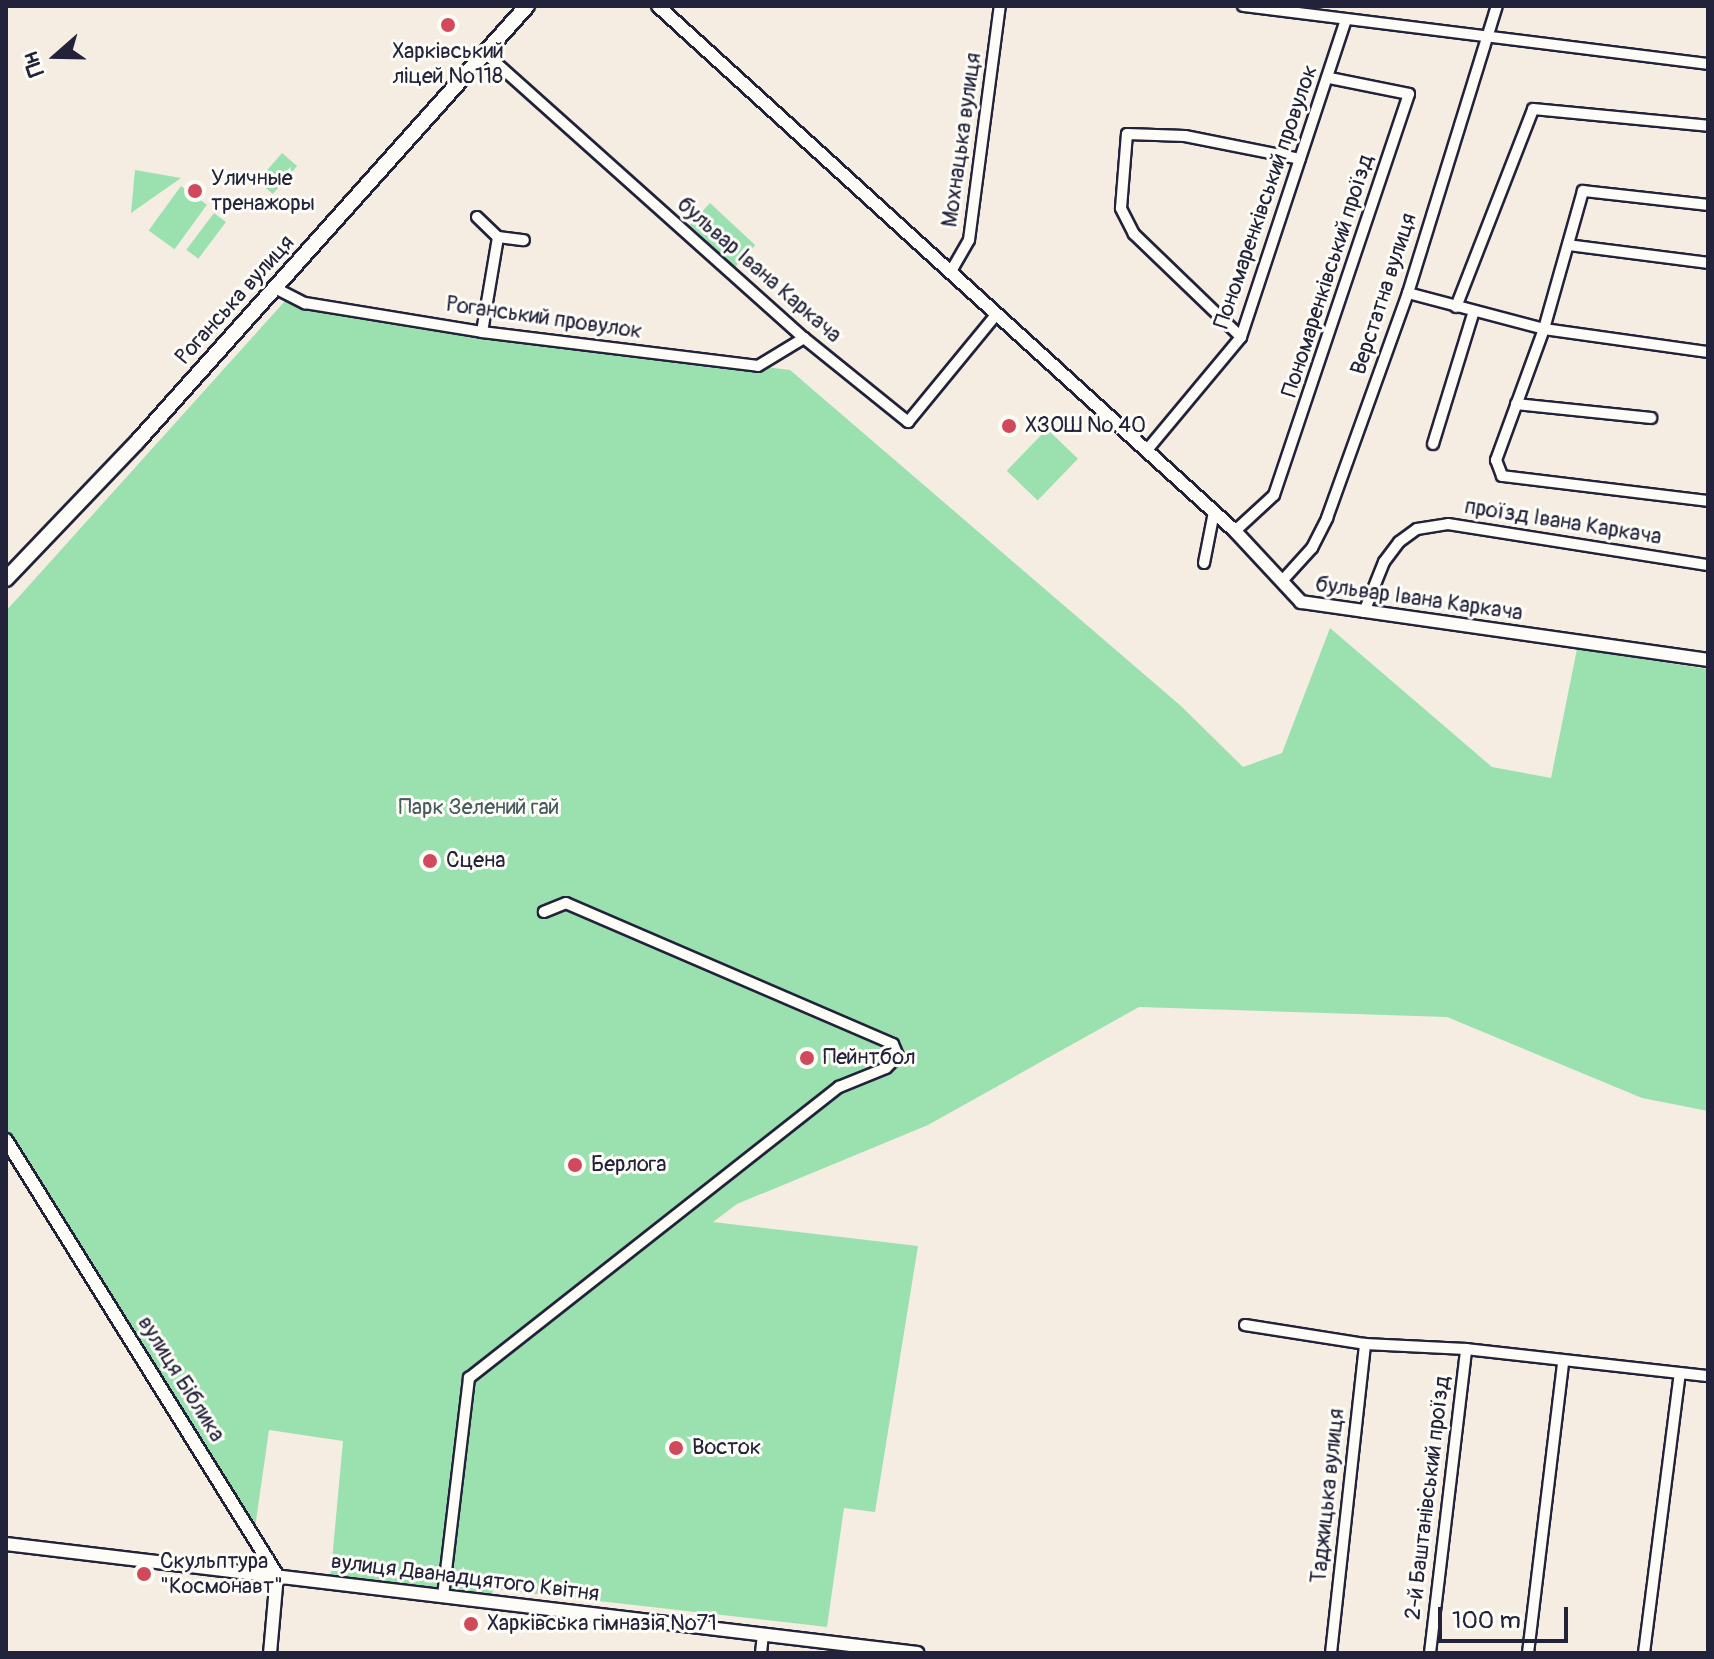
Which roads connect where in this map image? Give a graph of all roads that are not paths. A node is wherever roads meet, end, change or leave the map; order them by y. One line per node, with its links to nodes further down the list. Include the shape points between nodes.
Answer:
1 (527, 6): 8 (main road, Роганська вулиця)
2 (658, 6): 19 (street, бульвар Івана Каркача)
3 (1000, 6): 19 (street, Мохнацька вулиця, via 969,240)
4 (1243, 6): 6 (street)
5 (1497, 6): 7 (street, Верстатна вулиця)
6 (1345, 23): 7 (street); 10 (street, Пономаренківський провулок)
7 (1487, 38): 9 (street); 21 (street, Верстатна вулиця)
8 (485, 53): 20 (main road, Роганська вулиця); 28 (street, бульвар Івана Каркача)
9 (1708, 64)
10 (1330, 78): 12 (street, Пономаренківський провулок); 36 (street, Пономаренківський проїзд, via 1409,94 1274,495)
11 (1708, 126): 22 (street, via 1533,109)
12 (1300, 159): 27 (street, Пономаренківський провулок); 27 (street, via 1185,136 1127,134 1121,208 1134,234)
13 (1708, 205): 17 (street, via 1583,191)
14 (477, 217): 15 (street)
15 (498, 237): 16 (street); 26 (street)
16 (524, 240)
17 (1568, 245): 18 (street); 25 (street)
18 (1708, 263)
19 (950, 273): 24 (street, бульвар Івана Каркача)
20 (275, 288): 26 (street, Роганський провулок, via 305,303); 39 (main road, Роганська вулиця)
21 (1408, 293): 22 (street); 41 (street, Верстатна вулиця, via 1320,535)
22 (1456, 307): 23 (street)
23 (1474, 311): 25 (street); 32 (street)
24 (995, 316): 28 (street, бульвар Івана Каркача, via 908,422); 33 (street, бульвар Івана Каркача)
25 (1544, 329): 29 (street); 30 (street)
26 (482, 332): 28 (street, Роганський провулок, via 758,366)
27 (1241, 337): 33 (street, Пономаренківський провулок)
28 (804, 338)
29 (1708, 352)
30 (1516, 404): 31 (street); 34 (street, via 1496,460 1502,476)
31 (1651, 418)
32 (1433, 444)
33 (1147, 450): 35 (street, бульвар Івана Каркача)
34 (1708, 501)
35 (1214, 512): 36 (street, бульвар Івана Каркача); 37 (street)
36 (1235, 531): 41 (street, бульвар Івана Каркача)
37 (1204, 563)
38 (1708, 565): 43 (street, проїзд Івана Каркача, via 1448,524 1417,529 1399,542 1384,562)
39 (23, 566): 40 (main road); 42 (street, Роганська вулиця)
40 (6, 579)
41 (1282, 581): 43 (street, бульвар Івана Каркача, via 1301,602)
42 (6, 586)
43 (1364, 612): 44 (street, бульвар Івана Каркача)
44 (1708, 660)
45 (544, 912): 55 (street, via 566,903 893,1044 898,1056 886,1068 839,1087 469,1378)
46 (6, 1140): 54 (street, вулиця Біблика)
47 (1245, 1325): 48 (street)
48 (1365, 1344): 49 (street); 60 (street, Таджицька вулиця)
49 (1466, 1349): 50 (street); 61 (street, 2-й Баштанівський проїзд)
50 (1563, 1363): 51 (street); 62 (street)
51 (1680, 1373): 52 (street); 63 (street)
52 (1708, 1376)
53 (6, 1544): 54 (street, вулиця Дванадцятого Квітня)
54 (277, 1575): 55 (street, вулиця Дванадцятого Квітня); 57 (street)
55 (443, 1596): 56 (street, вулиця Дванадцятого Квітня)
56 (763, 1634): 58 (street); 59 (street, вулиця Дванадцятого Квітня)
57 (270, 1653)
58 (761, 1653)
59 (918, 1653)
60 (1331, 1653)
61 (1430, 1653)
62 (1528, 1653)
63 (1644, 1653)

